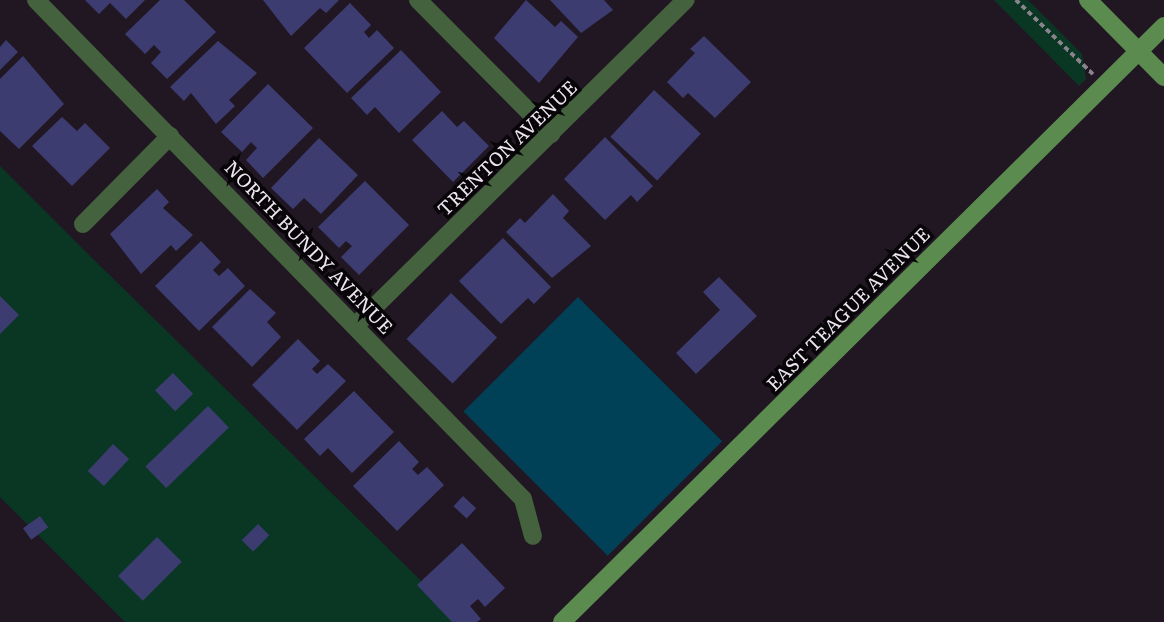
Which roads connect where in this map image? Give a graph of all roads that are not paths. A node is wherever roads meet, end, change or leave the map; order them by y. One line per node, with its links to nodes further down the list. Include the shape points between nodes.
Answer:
1 (36, 0): 9 (street, NORTH BUNDY AVENUE)
2 (418, 0): 8 (street)
3 (687, 0): 8 (street, TRENTON AVENUE)
4 (1088, 0): 6 (street)
5 (1164, 26): 6 (street, EAST TEAGUE AVENUE)
6 (1139, 51): 7 (street); 13 (street, EAST TEAGUE AVENUE)
7 (1164, 77)
8 (551, 134): 11 (street, TRENTON AVENUE)
9 (170, 136): 10 (street); 11 (street, NORTH BUNDY AVENUE)
10 (83, 224)
11 (356, 324): 12 (street, NORTH BUNDY AVENUE, via 523,499)
12 (533, 536)
13 (562, 622)

